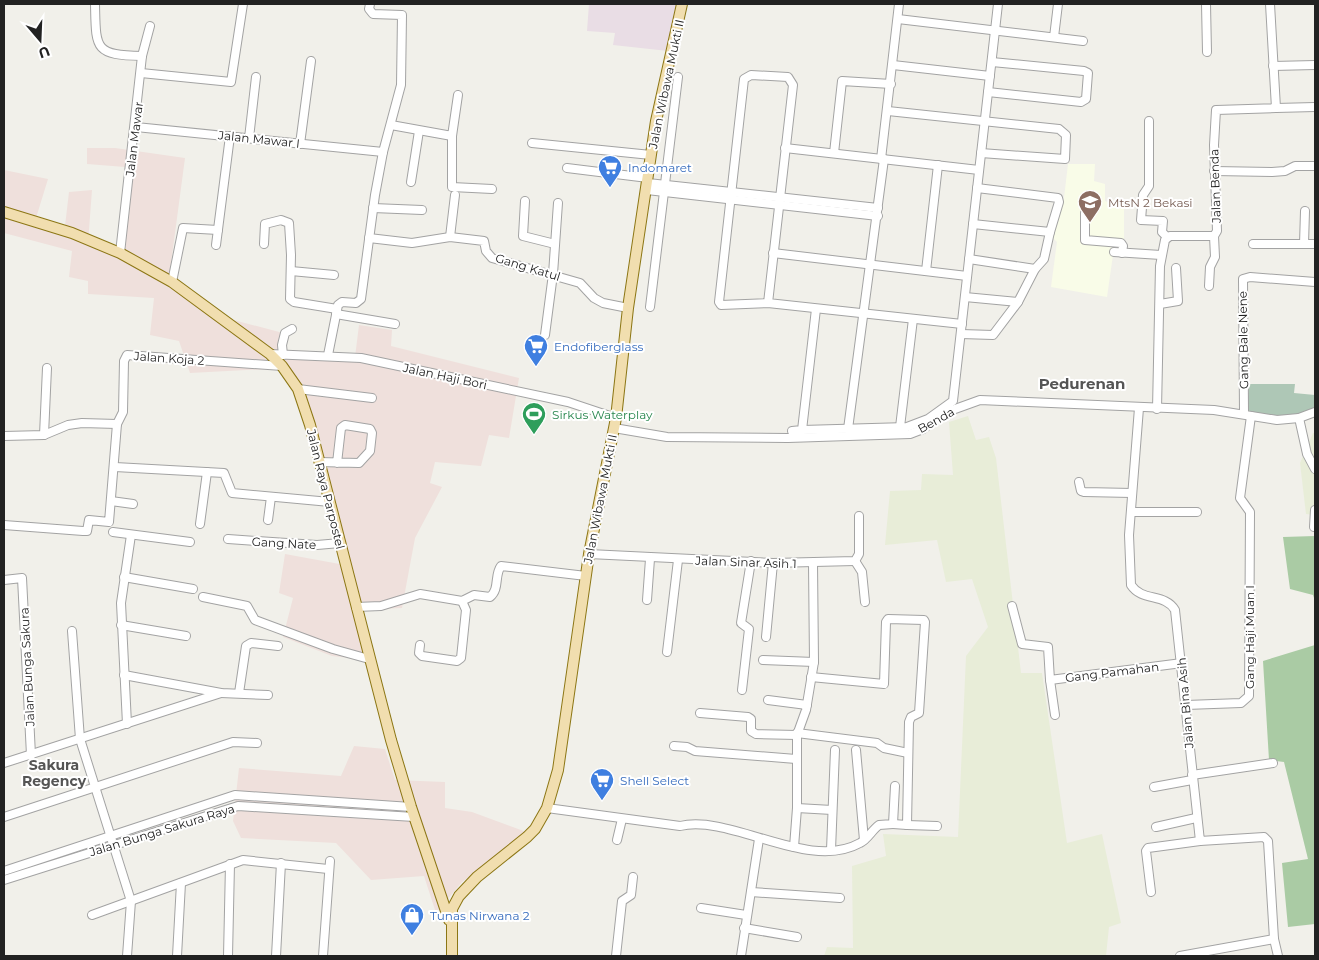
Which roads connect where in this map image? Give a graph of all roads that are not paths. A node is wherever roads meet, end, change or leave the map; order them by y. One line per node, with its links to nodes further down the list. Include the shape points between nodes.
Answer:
1 (95, 4): 16 (street, via 96,34 103,50)
2 (243, 4): 22 (street, via 230,82)
3 (370, 4): 34 (street, via 373,14 400,13 402,17 401,86)
4 (682, 4): 46 (main road, Jalan Wibawa Mukti II)
5 (900, 4): 10 (street)
6 (998, 4): 12 (street)
7 (1058, 4): 13 (street)
8 (1206, 4): 15 (street)
9 (1270, 4): 20 (street)
10 (898, 19): 12 (street); 19 (street)
11 (150, 26): 16 (street, Jalan Mawar)
12 (995, 31): 13 (street); 18 (street)
13 (1054, 38): 14 (street)
14 (1083, 41)
15 (1207, 52)
16 (142, 56): 22 (street, Jalan Mawar)
17 (311, 60): 41 (street)
18 (992, 62): 23 (street); 27 (street, via 1084,71 1088,73 1086,99 1081,102)
19 (893, 65): 23 (street); 26 (street)
20 (1273, 66): 21 (street); 30 (street)
21 (1315, 66)
22 (141, 73): 35 (street, Jalan Mawar)
23 (990, 76): 27 (street)
24 (256, 77): 39 (street)
25 (678, 77): 55 (street)
26 (891, 84): 31 (street); 45 (street, via 842,82)
27 (988, 92): 32 (street)
28 (458, 95): 38 (street)
29 (1315, 107): 30 (street)
30 (1276, 108): 52 (street, Jalan Benda, via 1216,110)
31 (888, 111): 32 (street); 47 (street)
32 (985, 121): 44 (street); 44 (street, via 1059,129 1066,135 1067,156 1060,160)
33 (1148, 121): 75 (street, via 1149,186 1143,195 1141,220 1163,221 1162,232)
34 (391, 125): 36 (street); 43 (street)
35 (136, 126): 37 (street, Jalan Mawar I); 82 (street, Jalan Mawar)
36 (420, 131): 38 (street); 53 (street)
37 (230, 136): 39 (street, Jalan Mawar I); 70 (street)
38 (452, 136): 57 (street, via 452,187)
39 (249, 138): 41 (street, Jalan Mawar I)
40 (532, 143): 46 (street)
41 (300, 144): 43 (street, Jalan Mawar I)
42 (785, 148): 45 (street); 59 (street, via 791,80 788,77 746,76); 61 (street)
43 (383, 152): 63 (street)
44 (981, 152): 51 (street)
45 (834, 153): 47 (street)
46 (651, 154): 54 (main road, Jalan Wibawa Mukti II)
47 (883, 159): 48 (street); 67 (street)
48 (938, 165): 51 (street); 90 (street)
49 (1315, 166): 52 (street, via 1295,166 1272,172)
50 (567, 168): 54 (street)
51 (979, 170): 56 (street)
52 (1214, 171): 72 (street, Jalan Benda, via 1217,231)
53 (410, 182)
54 (648, 183): 55 (street); 102 (main road, Jalan Wibawa Mukti II)
55 (666, 188): 59 (street); 101 (street)
56 (977, 188): 69 (street); 71 (street, via 1058,198)
57 (492, 189)
58 (455, 195): 73 (street)
59 (730, 195): 61 (street); 99 (street, via 719,302 721,305)
60 (525, 201): 77 (street, via 523,236)
61 (779, 201): 67 (street); 83 (street)
62 (558, 203): 77 (street)
63 (373, 208): 64 (street); 74 (street)
64 (422, 210)
65 (1305, 211): 79 (street)
66 (4, 212): 82 (main road, Jalan Raya Parpostel, via 72,232)
67 (878, 212): 86 (street)
68 (1085, 212): 84 (street, via 1085,240 1120,243 1123,246 1118,253)
69 (973, 224): 71 (street); 85 (street)
70 (218, 230): 81 (street); 94 (street, via 189,227 181,230)
71 (1050, 232): 88 (street, via 1044,259)
72 (1214, 236): 75 (street, Jalan Benda); 96 (street, via 1215,257 1210,267)
73 (450, 237): 74 (street, Gang Katul, via 412,243); 91 (street, Gang Katul, via 484,241 492,258)
74 (370, 238): 104 (street, via 361,299 356,303 339,303)
75 (1167, 238): 84 (street)
76 (264, 244): 89 (street, via 265,224 281,220 289,223)
77 (555, 244): 91 (street)
78 (1253, 244): 79 (street)
79 (1304, 244): 80 (street)
80 (1315, 244)
81 (216, 245)
82 (120, 253): 94 (main road, Jalan Raya Parpostel)
83 (774, 253): 86 (street); 99 (street)
84 (1161, 255): 100 (street)
85 (969, 260): 88 (street); 93 (street)
86 (871, 264): 90 (street); 105 (street)
87 (1176, 268): 100 (street, via 1178,301)
88 (1035, 269): 98 (street)
89 (291, 271): 92 (street); 104 (street, via 292,300)
90 (926, 271): 93 (street)
91 (553, 274): 102 (street, Gang Katul, via 580,283 603,303); 111 (street)
92 (334, 275)
93 (967, 276): 97 (street)
94 (172, 282): 112 (main road, Jalan Raya Parpostel)
95 (1315, 282): 122 (street, Gang Bale Nene, via 1243,279)
96 (1209, 286)
97 (965, 297): 98 (street); 108 (street)
98 (1018, 302): 110 (street, via 993,335)
99 (768, 303): 103 (street)
100 (1160, 304): 120 (street)
101 (650, 307)
102 (628, 308): 124 (main road, Jalan Wibawa Mukti II)
103 (816, 309): 105 (street); 128 (street)
104 (336, 312): 107 (street); 114 (street)
105 (865, 314): 106 (street); 127 (street)
106 (913, 319): 108 (street); 126 (street)
107 (395, 324)
108 (962, 324): 110 (street)
109 (292, 329): 113 (street, via 285,333)
110 (961, 334): 126 (street, via 953,401 924,422)
111 (545, 335)
112 (270, 354): 113 (street, Jalan Haji Bori); 115 (main road, Jalan Raya Parpostel)
113 (283, 355): 114 (street, Jalan Haji Bori)
114 (328, 355): 124 (street, Jalan Haji Bori, via 361,358 568,402)
115 (282, 366): 117 (main road, Jalan Raya Parpostel); 125 (street, Jalan Koja 2, via 127,355 124,361 123,412)
116 (47, 368): 130 (street)
117 (298, 389): 118 (street); 132 (main road, Jalan Raya Parpostel)
118 (372, 398)
119 (1139, 408): 120 (street, Benda); 124 (street, Benda, via 980,400 944,413 910,434 788,438 667,437); 138 (street, Jalan Bina Asih)
120 (1158, 409): 122 (street, Benda)
121 (1315, 412): 123 (street, Benda)
122 (1248, 415): 123 (street, Benda, via 1277,420); 193 (street, Gang Haji Muan I, via 1240,498 1250,512 1249,696 1241,703)
123 (1299, 418): 135 (street, via 1307,454)
124 (615, 423): 156 (main road, Jalan Wibawa Mukti II)
125 (117, 424): 130 (street, via 68,425); 134 (street)
126 (900, 427): 127 (street)
127 (848, 429): 128 (street)
128 (802, 430): 129 (street)
129 (792, 431)
130 (44, 434): 131 (street)
131 (4, 436)
132 (319, 462): 133 (street); 141 (main road, Jalan Raya Parpostel)
133 (337, 463): 133 (street, via 341,428 345,425 370,429 367,457 360,463)
134 (115, 467): 136 (street); 140 (street)
135 (1315, 469)
136 (207, 472): 139 (street, via 224,473 232,493); 148 (street)
137 (1079, 482): 138 (street, via 1084,492)
138 (1132, 494): 144 (street, Jalan Bina Asih)
139 (271, 497): 141 (street); 147 (street)
140 (111, 501): 142 (street); 149 (street, via 109,522 89,520 87,531)
141 (330, 502): 155 (main road, Jalan Raya Parpostel)
142 (133, 504)
143 (1315, 510): 150 (street)
144 (1131, 512): 145 (street); 183 (street, Jalan Bina Asih, via 1131,585 1141,596 1172,605)
145 (1197, 512)
146 (859, 516): 160 (street, via 859,554)
147 (268, 520)
148 (200, 524)
149 (4, 525)
150 (1314, 527)
151 (113, 532): 152 (street)
152 (131, 535): 154 (street); 164 (street)
153 (228, 539): 155 (street, Gang Nate, via 317,546)
154 (190, 542)
155 (340, 543): 172 (main road, Jalan Raya Parpostel)
156 (589, 554): 157 (street, Jalan Sinar Asih 1); 163 (main road, Jalan Wibawa Mukti II)
157 (650, 559): 158 (street, Jalan Sinar Asih 1); 168 (street)
158 (678, 560): 159 (street, Jalan Sinar Asih 1); 179 (street)
159 (750, 560): 161 (street, Jalan Sinar Asih 1); 187 (street, via 741,623 749,629)
160 (854, 561): 162 (street, Jalan Sinar Asih 1); 170 (street, via 862,572)
161 (773, 562): 162 (street, Jalan Sinar Asih 1); 176 (street)
162 (813, 563): 182 (street)
163 (586, 576): 169 (street, via 501,566 493,594 486,598 474,595); 215 (main road, Jalan Wibawa Mukti II, via 561,757)
164 (124, 577): 166 (street); 173 (street)
165 (4, 580): 204 (street, Jalan Bunga Sakura, via 22,578)
166 (193, 589)
167 (203, 597): 180 (street, via 244,605 255,620)
168 (647, 600)
169 (462, 601): 172 (street, via 420,594 381,606); 177 (street, via 466,610 461,658 457,661 422,656)
170 (866, 602)
171 (1012, 606): 186 (street, Gang Pamahan, via 1022,644 1048,647)
172 (356, 608): 180 (main road, Jalan Raya Parpostel)
173 (121, 624): 175 (street); 184 (street)
174 (72, 631): 198 (street)
175 (186, 636)
176 (766, 637)
177 (420, 645)
178 (278, 646): 189 (street, via 246,646)
179 (667, 652)
180 (369, 659): 219 (main road, Jalan Raya Parpostel)
181 (763, 660): 182 (street)
182 (814, 662): 185 (street)
183 (1182, 663): 186 (street, Gang Pamahan); 193 (street, Jalan Bina Asih)
184 (124, 675): 188 (street); 196 (street)
185 (811, 677): 192 (street); 203 (street, via 884,684 886,622 888,619 924,620 919,713 909,722)
186 (1050, 680): 195 (street)
187 (742, 690)
188 (221, 693): 189 (street); 196 (street)
189 (239, 693): 190 (street)
190 (268, 694)
191 (768, 700): 192 (street)
192 (807, 705): 197 (street)
193 (1186, 705): 208 (street, Jalan Bina Asih)
194 (700, 713): 197 (street, via 748,717 751,719 751,731 756,734)
195 (1055, 715)
196 (127, 724): 198 (street)
197 (797, 734): 203 (street, via 877,742 884,748); 205 (street)
198 (80, 739): 204 (street); 209 (street)
199 (257, 743): 209 (street, via 233,742)
200 (674, 746): 205 (street, via 695,751)
201 (835, 750): 218 (street)
202 (856, 750): 230 (street)
203 (908, 753): 224 (street)
204 (31, 756): 206 (street)
205 (796, 758): 216 (street)
206 (4, 763)
207 (1273, 763): 208 (street)
208 (1192, 778): 211 (street); 221 (street, Jalan Bina Asih)
209 (95, 786): 220 (street); 227 (street)
210 (895, 786): 223 (street)
211 (1154, 787)
212 (253, 795): 213 (street, Jalan Bunga Sakura Raya); 214 (street); 227 (street, Jalan Bunga Sakura Raya, via 235,795)
213 (334, 801): 217 (street); 219 (street, Jalan Bunga Sakura Raya)
214 (252, 805): 217 (street, Jalan Bunga Sakura Raya); 232 (street, Jalan Bunga Sakura Raya, via 238,806)
215 (547, 808): 222 (street); 250 (main road, Jalan Wibawa Mukti II, via 527,837 477,877 459,896 452,909)
216 (797, 808): 218 (street); 233 (street)
217 (333, 810): 219 (street, Jalan Bunga Sakura Raya)
218 (832, 810): 234 (street)
219 (412, 812): 250 (main road, Jalan Raya Parpostel)
220 (4, 816)
221 (1196, 818): 226 (street); 231 (street, Jalan Bina Asih)
222 (622, 819): 228 (street, via 680,826 702,823); 229 (street)
223 (893, 824): 224 (street); 230 (street, via 879,825)
224 (907, 825): 225 (street)
225 (937, 826)
226 (1156, 827)
227 (110, 836): 232 (street); 239 (street, Jalan Bunga Sakura Raya)
228 (759, 839): 233 (street); 243 (street)
229 (617, 840)
230 (864, 840): 234 (street, via 850,847)
231 (1200, 841): 244 (street, via 1148,848); 253 (street, via 1264,837 1268,841)
232 (113, 845): 241 (street, Jalan Bunga Sakura Raya); 246 (street)
233 (794, 846): 234 (street)
234 (831, 850)
235 (330, 860): 238 (street)
236 (281, 863): 237 (street, via 242,860); 238 (street); 257 (street)
237 (230, 864): 242 (street); 256 (street)
238 (328, 870): 258 (street)
239 (4, 872)
240 (633, 877): 260 (street, via 631,895 622,901)
241 (4, 880)
242 (181, 882): 246 (street); 255 (street)
243 (751, 892): 245 (street); 248 (street)
244 (1151, 892)
245 (840, 898)
246 (131, 901): 249 (street); 254 (street)
247 (701, 908): 248 (street)
248 (746, 914): 251 (street)
249 (92, 915)
250 (451, 925): 259 (main road, Jalan Wibawa Mukti II)
251 (744, 928): 252 (street); 261 (street)
252 (797, 936)
253 (1274, 939): 262 (street); 263 (street)
254 (127, 956)
255 (177, 956)
256 (228, 956)
257 (276, 956)
258 (323, 956)
259 (452, 956)
260 (616, 956)
261 (741, 956)
262 (1180, 956)
263 (1278, 956)

